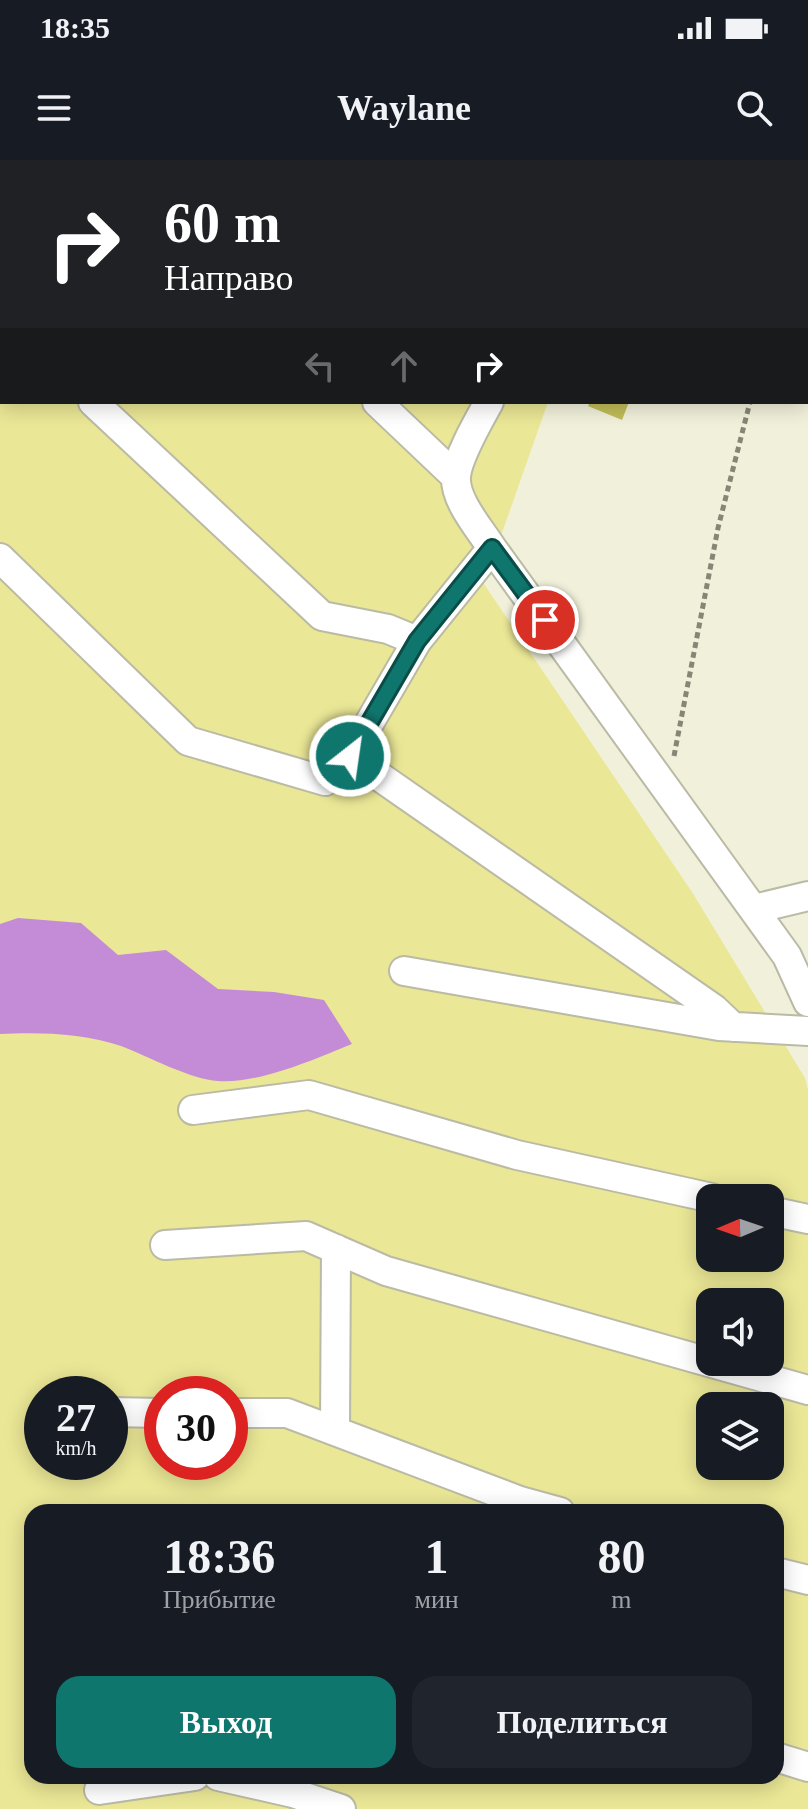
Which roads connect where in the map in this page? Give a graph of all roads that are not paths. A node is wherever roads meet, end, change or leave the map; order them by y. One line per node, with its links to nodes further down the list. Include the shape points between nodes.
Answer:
1 (95, 404): 7 (street, via 322,616 388,629)
2 (379, 404): 4 (street)
3 (488, 404): 4 (street)
4 (456, 477): 5 (street, via 461,499)
5 (492, 548): 7 (street); 10 (street)
6 (0, 558): 8 (street, via 188,741 325,781)
7 (417, 641): 8 (street)
8 (350, 756): 13 (street)
9 (808, 896): 10 (street)
10 (754, 909): 12 (street, via 787,956)
11 (404, 971): 13 (street)
12 (808, 1002)
13 (733, 1027): 14 (street)
14 (808, 1031)
15 (193, 1110): 16 (street, via 309,1095 517,1155)
16 (696, 1194)
17 (784, 1214): 18 (street)
18 (808, 1219)
19 (165, 1245): 20 (street, via 306,1236)
20 (336, 1249): 21 (street, via 386,1271); 23 (street)
21 (808, 1390)
22 (248, 1413): 23 (street, via 287,1413)
23 (335, 1431): 24 (street)
24 (531, 1504)
25 (784, 1574): 26 (street)
26 (808, 1580)
27 (784, 1760): 28 (street)
28 (808, 1767)
29 (140, 1784): 31 (street)
30 (253, 1784): 32 (street)
31 (99, 1790)
32 (341, 1809)

